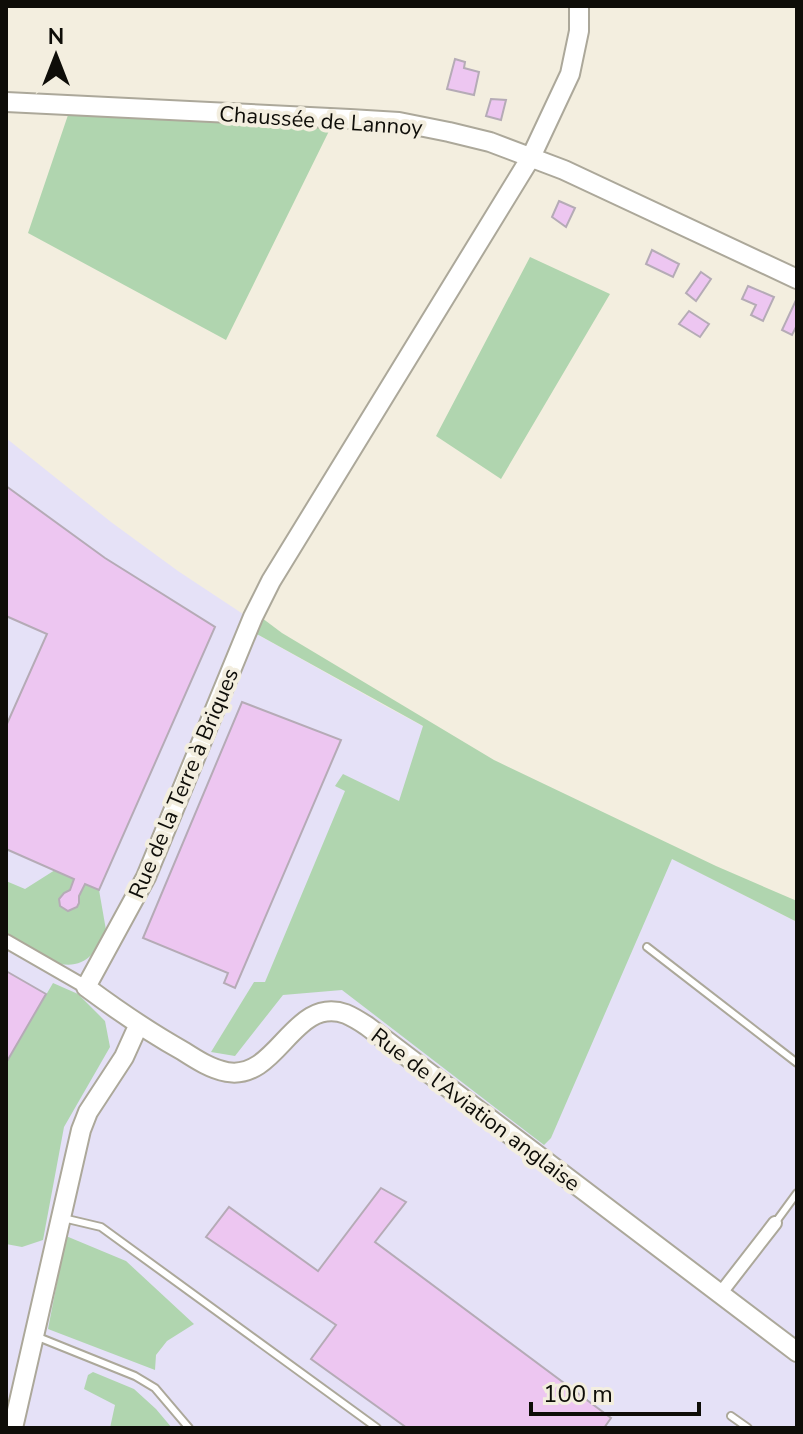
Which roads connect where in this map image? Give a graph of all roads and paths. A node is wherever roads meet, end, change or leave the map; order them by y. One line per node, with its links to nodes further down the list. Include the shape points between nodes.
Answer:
1 (579, 6): 3 (main road, Rue de la Terre à Briques, via 570,74)
2 (6, 102): 3 (main road, Chaussée de Lannoy, via 399,122)
3 (531, 157): 4 (main road, Chaussée de Lannoy); 7 (main road, Rue de la Terre à Briques, via 271,581 146,877)
4 (797, 279)
5 (6, 941): 7 (street)
6 (647, 947): 9 (lane)
7 (86, 987): 8 (main road)
8 (138, 1026): 11 (main road, via 88,1112); 13 (main road, Rue de l'Aviation anglaise, via 207,1065 243,1072 259,1065 308,1018 326,1011 345,1014)
9 (797, 1063)
10 (797, 1193): 12 (lane)
11 (61, 1218): 14 (main road); 19 (lane, via 101,1227)
12 (775, 1223): 13 (street)
13 (720, 1294): 15 (main road, Rue de l'Aviation anglaise)
14 (34, 1335): 17 (main road); 18 (lane, via 135,1376 155,1388)
15 (797, 1352)
16 (731, 1416): 20 (lane)
17 (13, 1428)
18 (189, 1428)
19 (377, 1428)
20 (748, 1428)

